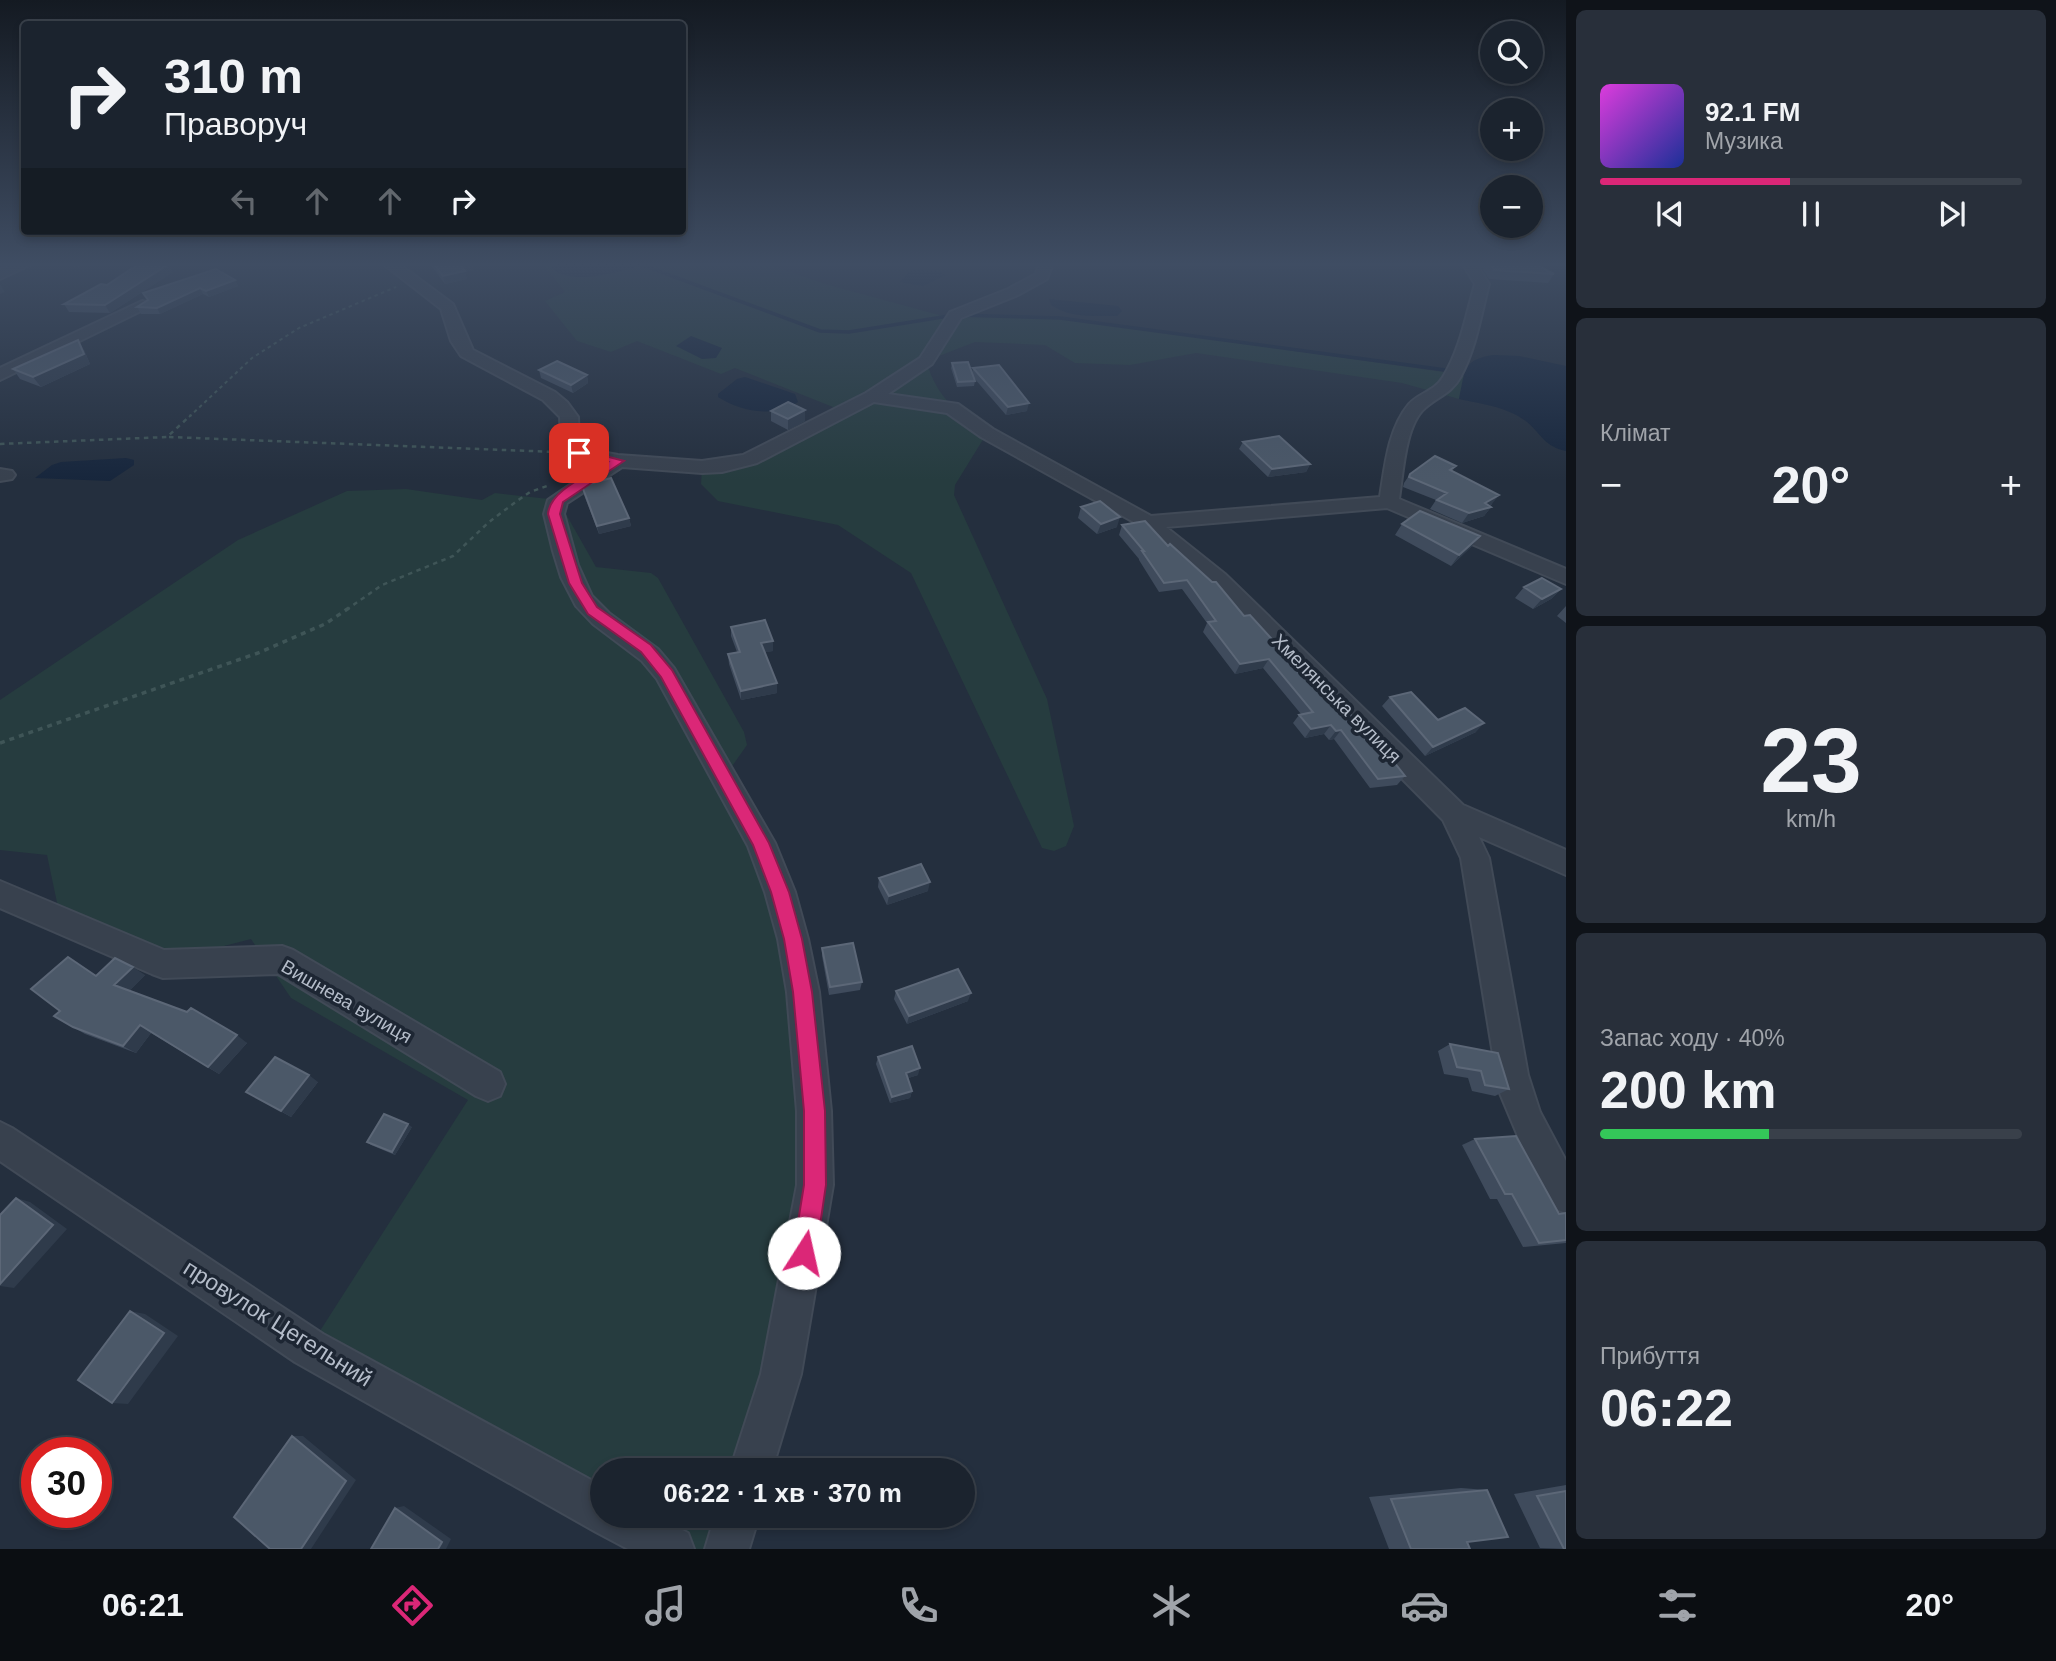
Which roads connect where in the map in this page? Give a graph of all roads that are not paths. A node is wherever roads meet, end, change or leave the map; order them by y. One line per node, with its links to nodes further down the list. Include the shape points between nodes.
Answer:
1 (78, 335): 6 (street)
2 (457, 335): 9 (street, via 467,353 561,406 569,417 570,442)
3 (946, 335): 5 (street)
4 (1468, 335): 11 (street, via 1446,386 1419,403 1410,417 1401,438)
5 (930, 373): 7 (street); 8 (street)
6 (0, 375)
7 (873, 397): 8 (street, Хмелянська вулиця); 10 (street, via 737,463 702,467)
8 (952, 408): 12 (street, Хмелянська вулиця, via 987,433)
9 (579, 453): 10 (street)
10 (618, 461): 20 (street, via 558,500 554,508 575,583 593,610 646,649 666,674 761,843 780,892 803,992 814,1111 815,1185 781,1374)
11 (1389, 502): 12 (street); 13 (street)
12 (1148, 522): 14 (street, Хмелянська вулиця, via 1217,579)
13 (1566, 577)
14 (1453, 813): 15 (street); 19 (street, Хмелянська вулиця, via 1475,858 1511,1075 1532,1134)
15 (1566, 863)
16 (0, 894): 17 (street, Вишнева вулиця, via 163,964 282,960)
17 (488, 1084)
18 (0, 1140): 21 (street, провулок Цегельний, via 309,1348)
19 (1566, 1195)
20 (755, 1458)
21 (590, 1503)
22 (634, 1528): 24 (street)
23 (733, 1528): 25 (street)
24 (672, 1549)
25 (727, 1549)

